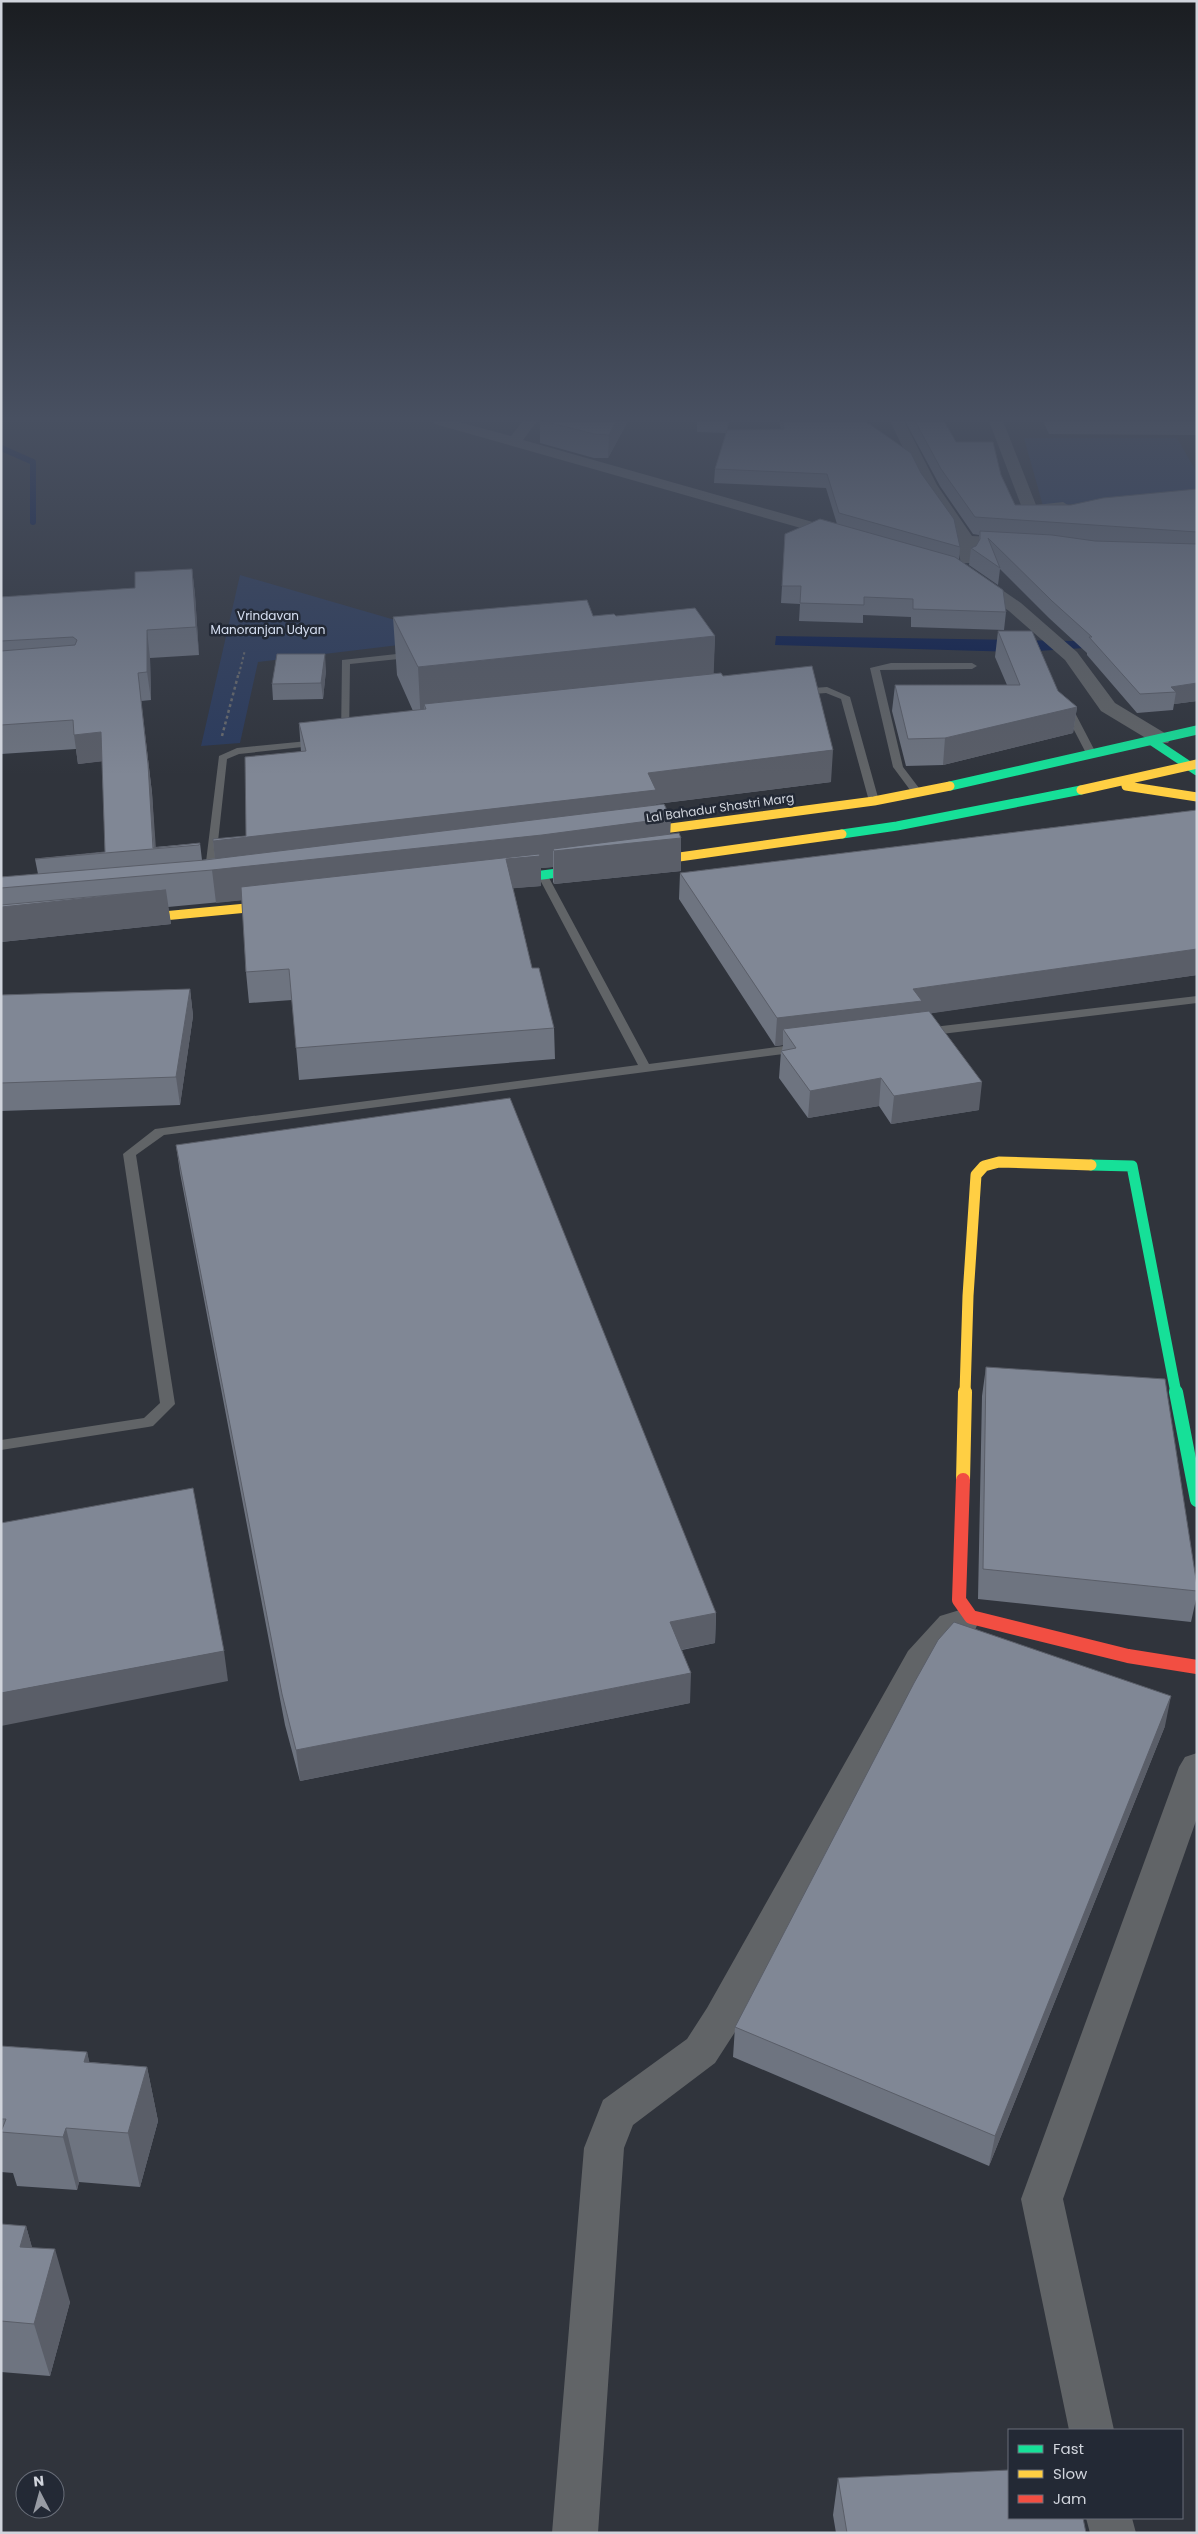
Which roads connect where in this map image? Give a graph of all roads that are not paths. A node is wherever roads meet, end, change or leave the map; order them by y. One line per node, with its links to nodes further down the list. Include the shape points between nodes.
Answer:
1 (967, 541): 2 (street); 8 (street, via 969,555 956,568 1015,607 1071,656 1108,707)
2 (1037, 544)
3 (423, 654): 21 (lane, via 345,662 339,741 237,751 222,758)
4 (972, 666): 13 (lane, via 875,668 898,767)
5 (789, 693): 15 (lane, via 827,690 845,697)
6 (1060, 695): 10 (lane)
7 (1197, 730): 8 (main road, Lal Bahadur Shastri Marg)
8 (1162, 739): 9 (main road); 10 (main road, Lal Bahadur Shastri Marg); 11 (main road)
9 (1189, 745)
10 (1092, 755): 13 (main road, Lal Bahadur Shastri Marg)
11 (1194, 767): 12 (main road)
12 (1107, 784): 14 (main road); 17 (main road, via 897,826)
13 (917, 792): 15 (main road, Lal Bahadur Shastri Marg)
14 (1197, 797)
15 (874, 801): 16 (main road, Lal Bahadur Shastri Marg)
16 (616, 835)
17 (631, 864)
18 (602, 868): 19 (main road)
19 (543, 876): 20 (main road); 27 (lane)
20 (493, 881)
21 (209, 884)
22 (285, 904): 23 (main road)
23 (118, 920)
24 (1197, 999): 25 (lane)
25 (911, 1034)
26 (812, 1046): 27 (lane)
27 (645, 1067): 28 (lane, via 160,1132 129,1154 168,1404 148,1422)
28 (1, 1445)
29 (1197, 1500): 30 (main road, via 1132,1166 999,1162 984,1166 976,1175 968,1287 959,1571 959,1600)
30 (971, 1617): 31 (main road, via 1128,1656); 35 (street, via 952,1625 920,1660 701,2051 616,2113 604,2148)
31 (1197, 1667)
32 (1197, 1767): 33 (street, via 1042,2199)
33 (1091, 2429)
34 (1109, 2519): 36 (street)
35 (575, 2533)
36 (1112, 2533)

